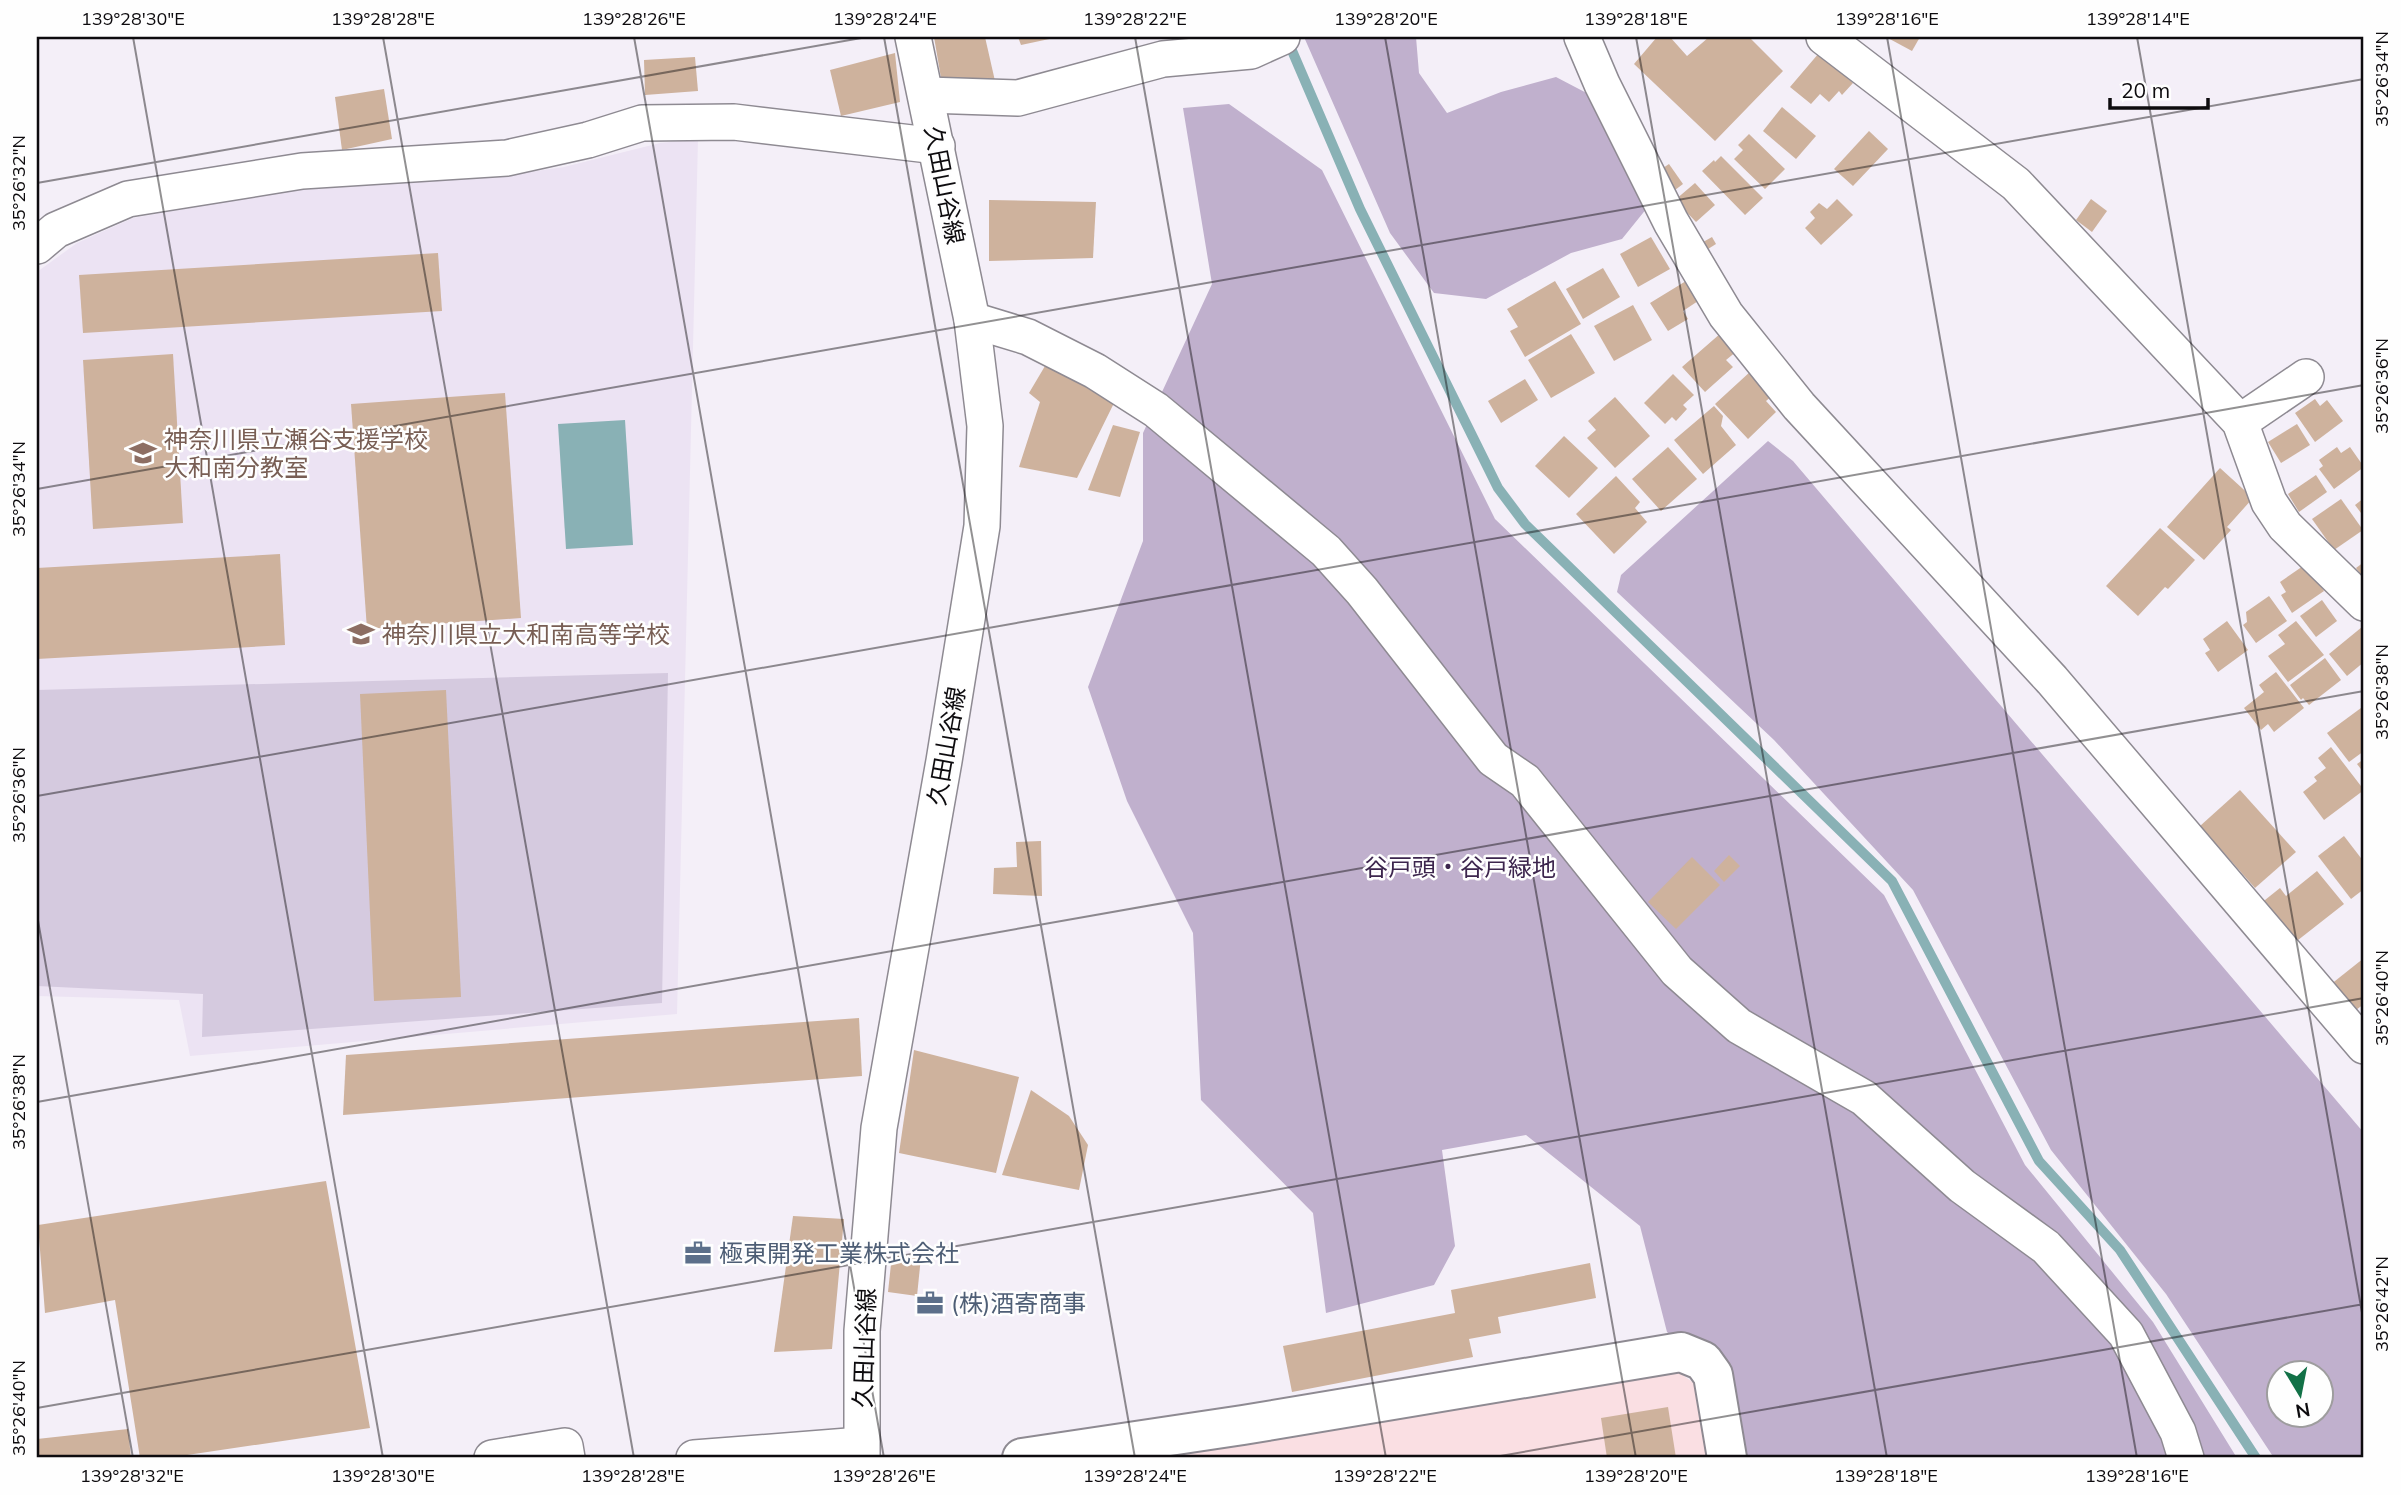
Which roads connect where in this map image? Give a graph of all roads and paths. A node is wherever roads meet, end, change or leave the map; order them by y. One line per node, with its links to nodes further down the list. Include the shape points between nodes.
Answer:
1 (913, 37): 5 (street, 久田山谷線)
2 (1282, 37): 5 (street, via 1251,51 1163,59 1018,98)
3 (1582, 37): 12 (street, via 1671,222 1726,315 1799,406 2052,680)
4 (1824, 37): 10 (street, via 2015,184)
5 (927, 95): 6 (street, 久田山谷線)
6 (937, 146): 7 (street, via 734,122 642,123 588,141 507,158 302,170 128,199 56,230); 8 (street, 久田山谷線)
7 (37, 246)
8 (972, 320): 13 (street, 久田山谷線, via 985,426 982,526 879,1128 862,1331); 19 (street, via 1028,337 1096,371 1156,410 1326,551 1493,758 1525,780 1677,971 1739,1026 1864,1098 1962,1186 2046,1247 2126,1334 2178,1432)
9 (2306, 377): 10 (street)
10 (2240, 422): 11 (street, via 2269,502 2285,526)
11 (2364, 603)
12 (2364, 1046)
13 (862, 1452): 16 (street)
14 (492, 1458): 15 (street, via 565,1446)
15 (567, 1458)
16 (694, 1458)
17 (1022, 1458): 18 (street, via 1681,1352 1703,1362 1713,1375)
18 (1727, 1458)
19 (2186, 1458)

